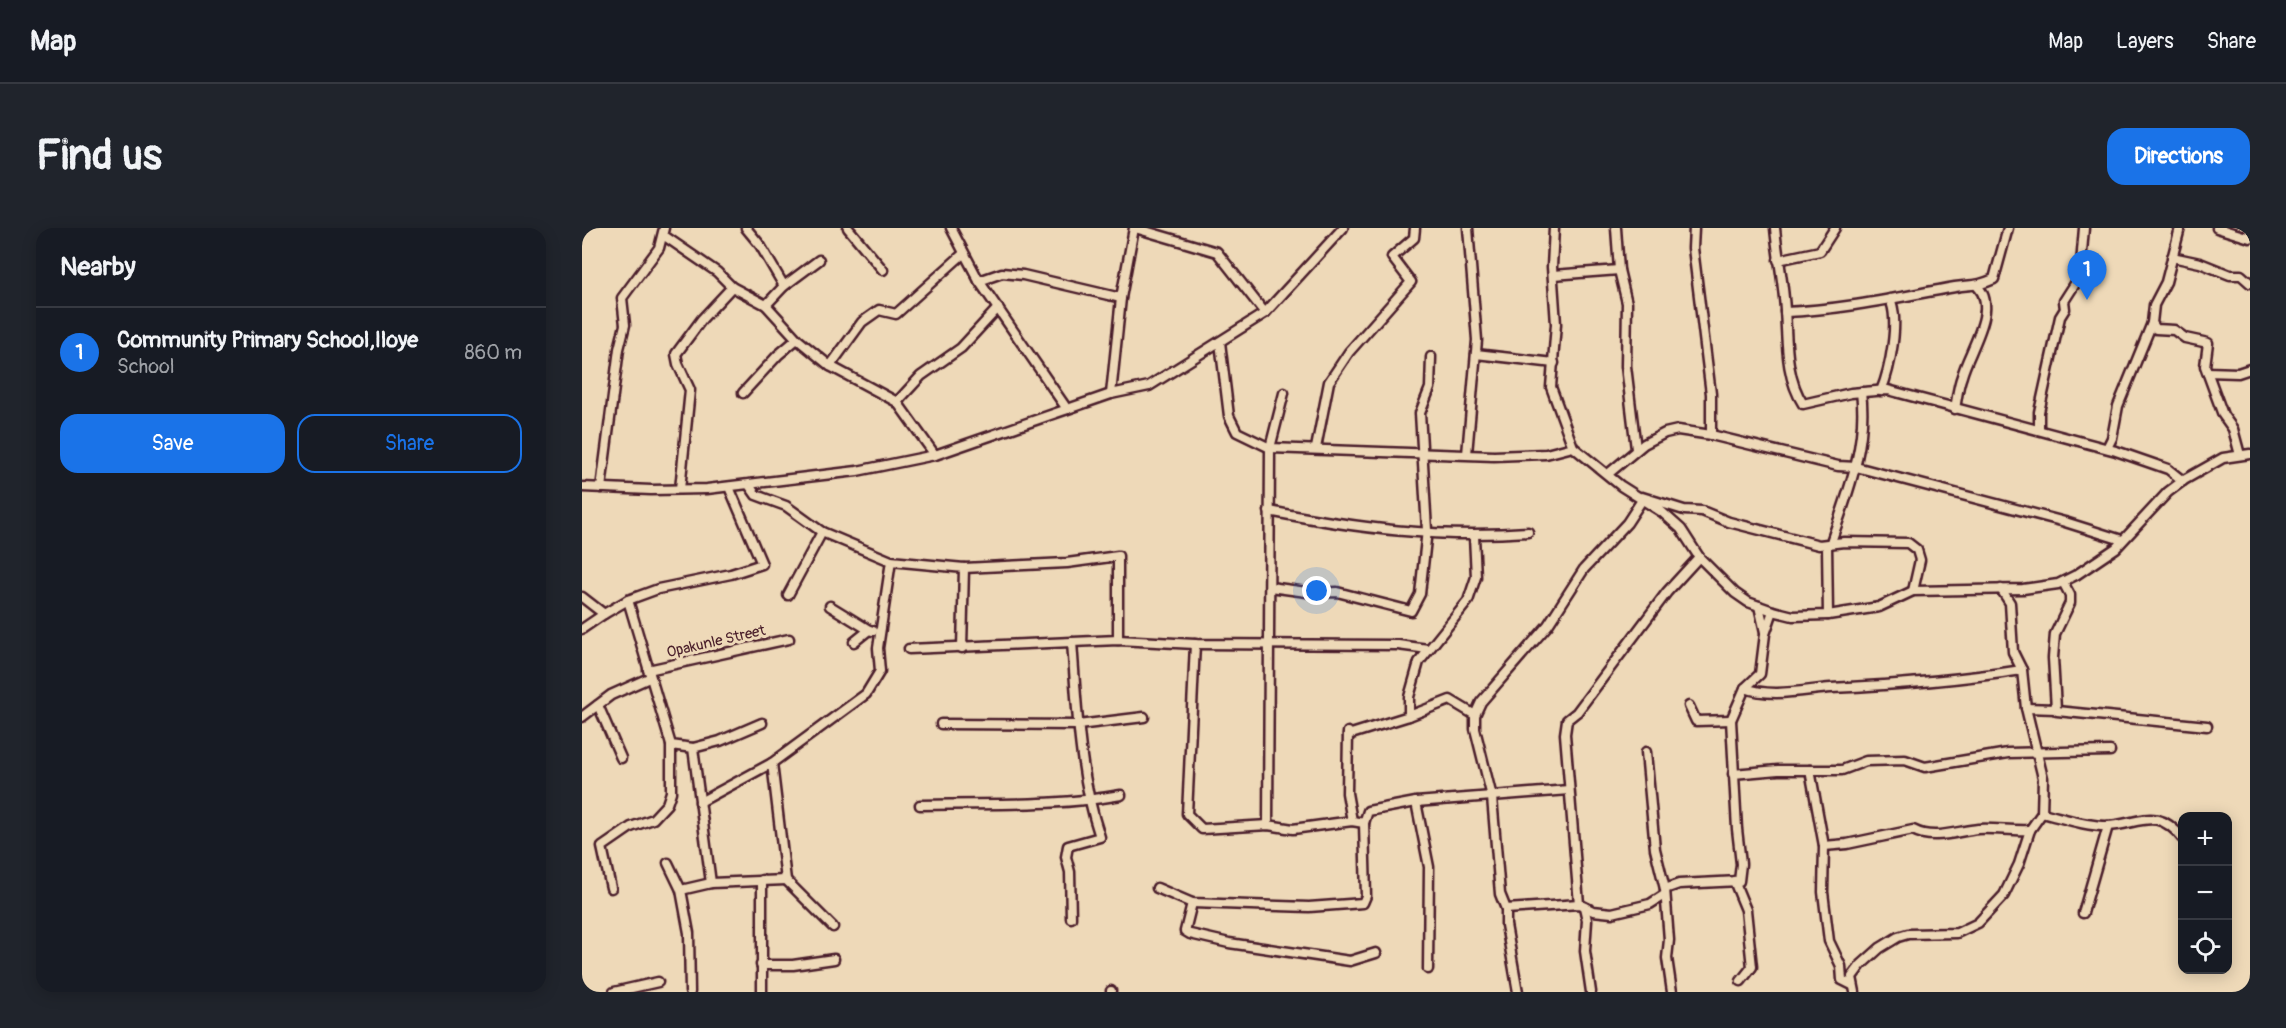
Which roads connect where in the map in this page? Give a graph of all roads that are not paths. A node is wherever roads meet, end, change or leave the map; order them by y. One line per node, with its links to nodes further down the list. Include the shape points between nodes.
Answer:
1 (746, 228): 28 (street)
2 (848, 228): 23 (street)
3 (951, 228): 19 (street)
4 (1134, 228): 31 (street); 36 (street, via 1217,252)
5 (1343, 228): 36 (street)
6 (1415, 228): 58 (street, via 1414,238 1392,257 1411,282 1349,352 1329,382)
7 (1468, 228): 40 (street)
8 (1554, 228): 25 (street)
9 (1616, 228): 24 (street)
10 (1694, 228): 55 (street, via 1693,248 1711,394)
11 (1775, 228): 22 (street)
12 (1835, 228): 22 (street, via 1820,251)
13 (2008, 228): 30 (street, via 1994,279)
14 (2084, 228): 54 (street, via 2080,276 2064,301 2039,412)
15 (2180, 228): 20 (street)
16 (2217, 228): 18 (street)
17 (663, 232): 29 (street); 71 (street, via 659,248 622,298 625,325)
18 (2250, 238)
19 (963, 254): 26 (street); 43 (street, via 896,314 879,310 862,322)
20 (2172, 257): 27 (street, via 2200,262 2229,275 2241,274); 37 (street, via 2166,282 2154,305)
21 (819, 260): 28 (street)
22 (1778, 260): 35 (street)
23 (883, 270)
24 (1619, 270): 25 (street); 60 (street, via 1627,303 1626,366)
25 (1553, 274): 42 (street)
26 (979, 281): 31 (street, via 1002,273 1023,275); 34 (street)
27 (2250, 283)
28 (784, 286): 33 (street)
29 (732, 287): 33 (street); 72 (street, via 676,354 690,390)
30 (1978, 287): 32 (street, via 1968,285); 53 (street, via 1984,295 1985,314 1961,376)
31 (1121, 298): 50 (street)
32 (1890, 299): 35 (street, via 1850,307); 46 (street, via 1895,311 1889,365)
33 (766, 305): 38 (street)
34 (998, 308): 51 (street, via 961,348 921,376); 52 (street)
35 (1785, 312): 47 (street, via 1794,389 1803,404)
36 (1265, 313): 39 (street)
37 (2152, 323): 45 (street, via 2156,329 2175,330 2185,338 2208,343); 59 (street, via 2118,406)
38 (797, 339): 43 (street); 48 (street)
39 (1220, 342): 50 (street, via 1149,386); 57 (street, via 1233,424 1237,432)
40 (1476, 354): 42 (street); 62 (street)
41 (1431, 357): 61 (street, via 1430,388 1420,414)
42 (1554, 363): 56 (street, via 1551,387)
43 (830, 366): 51 (street)
44 (2250, 369): 45 (street, via 2238,373)
45 (2207, 372): 64 (street, via 2223,415)
46 (1881, 391): 47 (street); 53 (street)
47 (1862, 392): 65 (street)
48 (743, 393)
49 (1284, 393): 57 (street)
50 (1111, 394): 52 (street)
51 (897, 402): 63 (street)
52 (1067, 409): 63 (street)
53 (1955, 409): 54 (street)
54 (2039, 429): 59 (street)
55 (1711, 435): 60 (street, via 1672,431); 65 (street, via 1827,464)
56 (1573, 447): 62 (street, via 1546,454); 66 (street)
57 (1269, 448): 58 (street); 74 (street)
58 (1316, 448): 61 (street)
59 (2107, 448): 67 (street, via 2169,469)
60 (1636, 449): 66 (street)
61 (1424, 454): 62 (street); 75 (street)
62 (1467, 454)
63 (935, 455): 68 (street, via 857,471)
64 (2247, 456): 67 (street, via 2223,458)
65 (1856, 467): 79 (street); 80 (street)
66 (1608, 474): 73 (street)
67 (2183, 481): 79 (street)
68 (748, 485): 70 (street); 76 (street, via 756,495 786,506)
69 (582, 487): 71 (street)
70 (729, 487): 72 (street); 91 (street, via 762,564)
71 (601, 488): 72 (street)
72 (680, 489)
73 (1642, 498): 80 (street, via 1702,511 1788,538); 81 (street, via 1681,529); 118 (street, via 1627,523 1584,569 1548,625 1481,702)
74 (1269, 511): 75 (street, via 1394,532); 85 (street)
75 (1427, 530): 78 (street, via 1434,534); 85 (street, via 1420,594 1411,611 1337,592)
76 (822, 532): 82 (street); 89 (street)
77 (1528, 532): 78 (street)
78 (1474, 536): 110 (street, via 1476,577 1468,601)
79 (2122, 540): 84 (street, via 2116,548)
80 (1829, 544): 88 (street, via 1908,543 1917,550 1920,560); 97 (street)
81 (1699, 557): 94 (street, via 1735,593); 136 (street, via 1567,720)
82 (891, 561): 83 (street); 100 (street)
83 (963, 568): 103 (street, via 1118,556); 108 (street)
84 (2063, 582): 87 (street); 117 (street, via 2070,603 2055,634)
85 (1270, 587): 106 (street)
86 (2001, 589): 87 (street); 88 (street); 92 (street)
87 (2016, 589): 92 (street)
88 (1913, 591): 97 (street, via 1879,607)
89 (788, 596)
90 (582, 597): 96 (street)
91 (628, 600): 96 (street); 112 (street)
92 (2010, 603): 111 (street, via 2013,652)
93 (830, 606): 99 (street)
94 (1759, 606): 95 (street); 101 (street)
95 (1773, 611): 97 (street, via 1793,616); 101 (street)
96 (604, 614): 98 (street)
97 (1828, 615)
98 (582, 629)
99 (869, 630): 100 (street); 104 (street)
100 (883, 632): 133 (street, via 878,648 880,671 866,694)
101 (1766, 634): 113 (street, via 1760,674)
102 (789, 639): 112 (street, Opakunle Street)
103 (1118, 640): 105 (street); 107 (street)
104 (854, 642)
105 (1072, 642): 108 (street); 125 (street)
106 (1269, 643): 107 (street); 110 (street); 146 (street)
107 (1195, 644): 146 (street, via 1187,814 1202,829)
108 (962, 648): 109 (street)
109 (909, 649)
110 (1428, 649): 119 (street, via 1419,662 1408,697)
111 (2022, 670): 113 (street, via 1955,680 1843,688 1758,693); 116 (street)
112 (649, 674): 114 (street, Opakunle Street); 127 (street)
113 (1745, 688): 122 (street)
114 (598, 705): 120 (street, Opakunle Street); 132 (street)
115 (1689, 706): 122 (street, via 1696,721)
116 (2026, 708): 117 (street); 129 (street)
117 (2056, 708): 126 (street)
118 (1475, 715): 119 (street, via 1450,700); 138 (street)
119 (1409, 716): 144 (street, via 1348,733 1347,793)
120 (582, 717)
121 (1144, 717): 125 (street)
122 (1731, 720): 135 (street)
123 (762, 723): 128 (street)
124 (941, 724): 125 (street)
125 (1078, 725): 139 (street)
126 (2207, 726)
127 (671, 745): 128 (street); 156 (street, via 671,792 667,804 653,819 631,827 602,848)
128 (693, 748): 140 (street)
129 (2037, 751): 130 (street); 134 (street, via 1925,767 1889,759 1866,761 1842,770); 143 (street, via 2043,778)
130 (2110, 751)
131 (1646, 752): 159 (street, via 1655,849)
132 (621, 758)
133 (772, 763): 140 (street); 153 (street)
134 (1810, 770): 135 (street); 150 (street)
135 (1733, 774): 154 (street, via 1742,864 1739,881)
136 (1569, 790): 138 (street); 161 (street)
137 (1121, 795): 139 (street)
138 (1492, 797): 141 (street); 162 (street, via 1500,894)
139 (1088, 801): 142 (street); 165 (street, via 1100,837 1068,846)
140 (700, 802): 155 (street)
141 (1416, 802): 145 (street, via 1368,811); 171 (street, via 1429,867)
142 (920, 806)
143 (2042, 813): 147 (street); 148 (street)
144 (1352, 821): 145 (street); 146 (street, via 1293,829)
145 (1364, 823): 160 (street, via 1363,903 1309,907)
146 (1268, 825)
147 (2108, 826): 149 (street, via 2150,818 2172,825); 164 (street)
148 (2030, 831): 150 (street, via 1978,829 1921,834 1913,830); 174 (street, via 2004,895 1978,923 1957,933 1898,937 1861,965)
149 (2178, 833)
150 (1824, 846): 174 (street, via 1823,892 1829,941 1841,966 1842,980)
151 (668, 863): 158 (street)
152 (762, 880): 153 (street); 155 (street); 170 (street)
153 (786, 880): 167 (street)
154 (1734, 881): 159 (street, via 1679,884); 172 (street, via 1746,910 1752,968)
155 (711, 883): 158 (street)
156 (611, 888)
157 (1156, 888): 160 (street)
158 (681, 890): 176 (street, via 689,933)
159 (1665, 892): 163 (street, via 1650,904 1620,912); 180 (street)
160 (1192, 903): 168 (street, via 1185,931 1190,934 1350,961)
161 (1581, 905): 162 (street); 163 (street); 166 (street)
162 (1506, 909): 178 (street)
163 (1593, 911): 166 (street)
164 (2083, 913)
165 (1071, 918)
166 (1587, 920): 179 (street, via 1584,945)
167 (833, 927)
168 (1376, 953)
169 (834, 958): 170 (street, via 793,965)
170 (761, 965): 177 (street)
171 (1428, 969)
172 (1741, 981)
173 (658, 982): 175 (street)
174 (1853, 985)
175 (614, 992)
176 (690, 992)
177 (762, 992)
178 (1518, 992)
179 (1591, 992)
180 (1672, 992)

